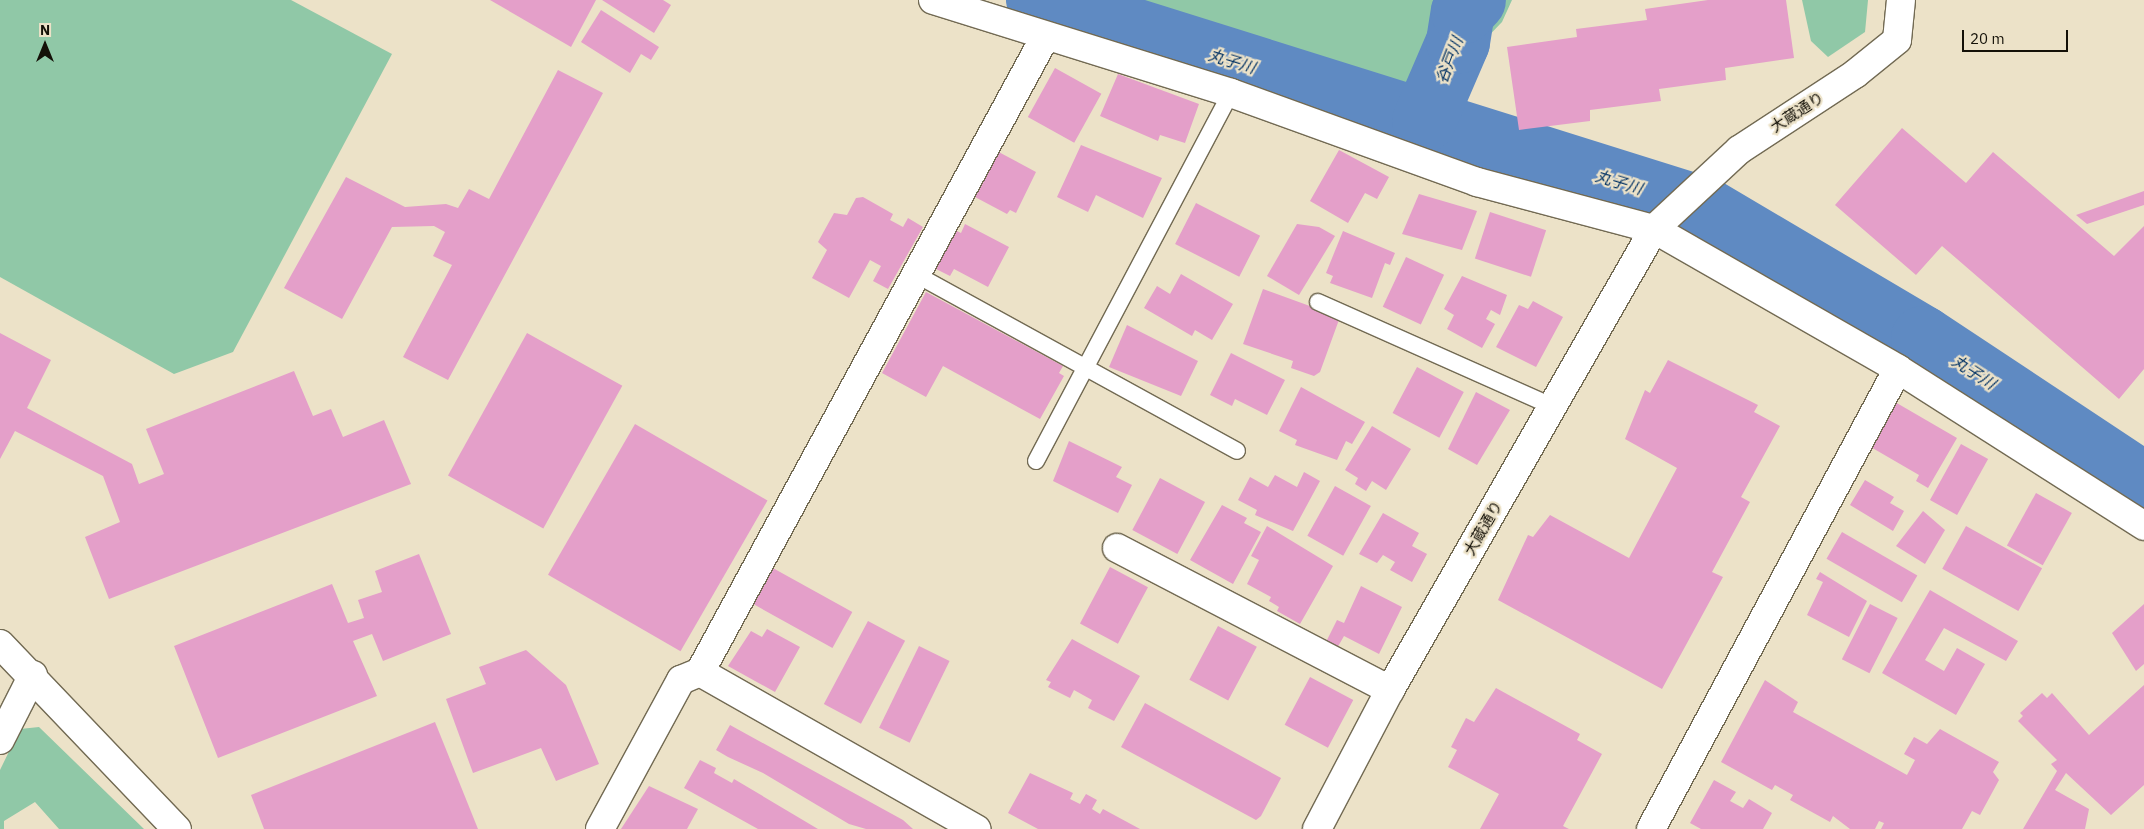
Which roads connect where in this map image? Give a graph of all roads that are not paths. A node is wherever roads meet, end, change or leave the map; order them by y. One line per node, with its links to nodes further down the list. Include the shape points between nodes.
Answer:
1 (932, 0): 3 (street)
2 (1901, 0): 5 (street, 大蔵通り, via 1897,40 1855,74 1740,150 1689,192)
3 (1044, 37): 4 (street); 6 (street)
4 (1231, 93): 5 (street, via 1477,182); 8 (lane)
5 (1661, 221): 9 (street); 10 (street, 大蔵通り)
6 (917, 275): 8 (lane); 16 (street)
7 (1318, 302): 10 (lane)
8 (1084, 367): 11 (lane); 12 (lane)
9 (1898, 369): 13 (street); 24 (street)
10 (1552, 406): 18 (street, 大蔵通り)
11 (1237, 451)
12 (1036, 461)
13 (2144, 526)
14 (1117, 548): 18 (street)
15 (0, 644): 17 (street)
16 (700, 672): 21 (street, via 681,680); 22 (street)
17 (33, 675): 19 (street); 20 (street)
18 (1390, 690): 23 (street, 大蔵通り)
19 (0, 740)
20 (177, 829)
21 (600, 829)
22 (976, 829)
23 (1317, 829)
24 (1651, 829)

